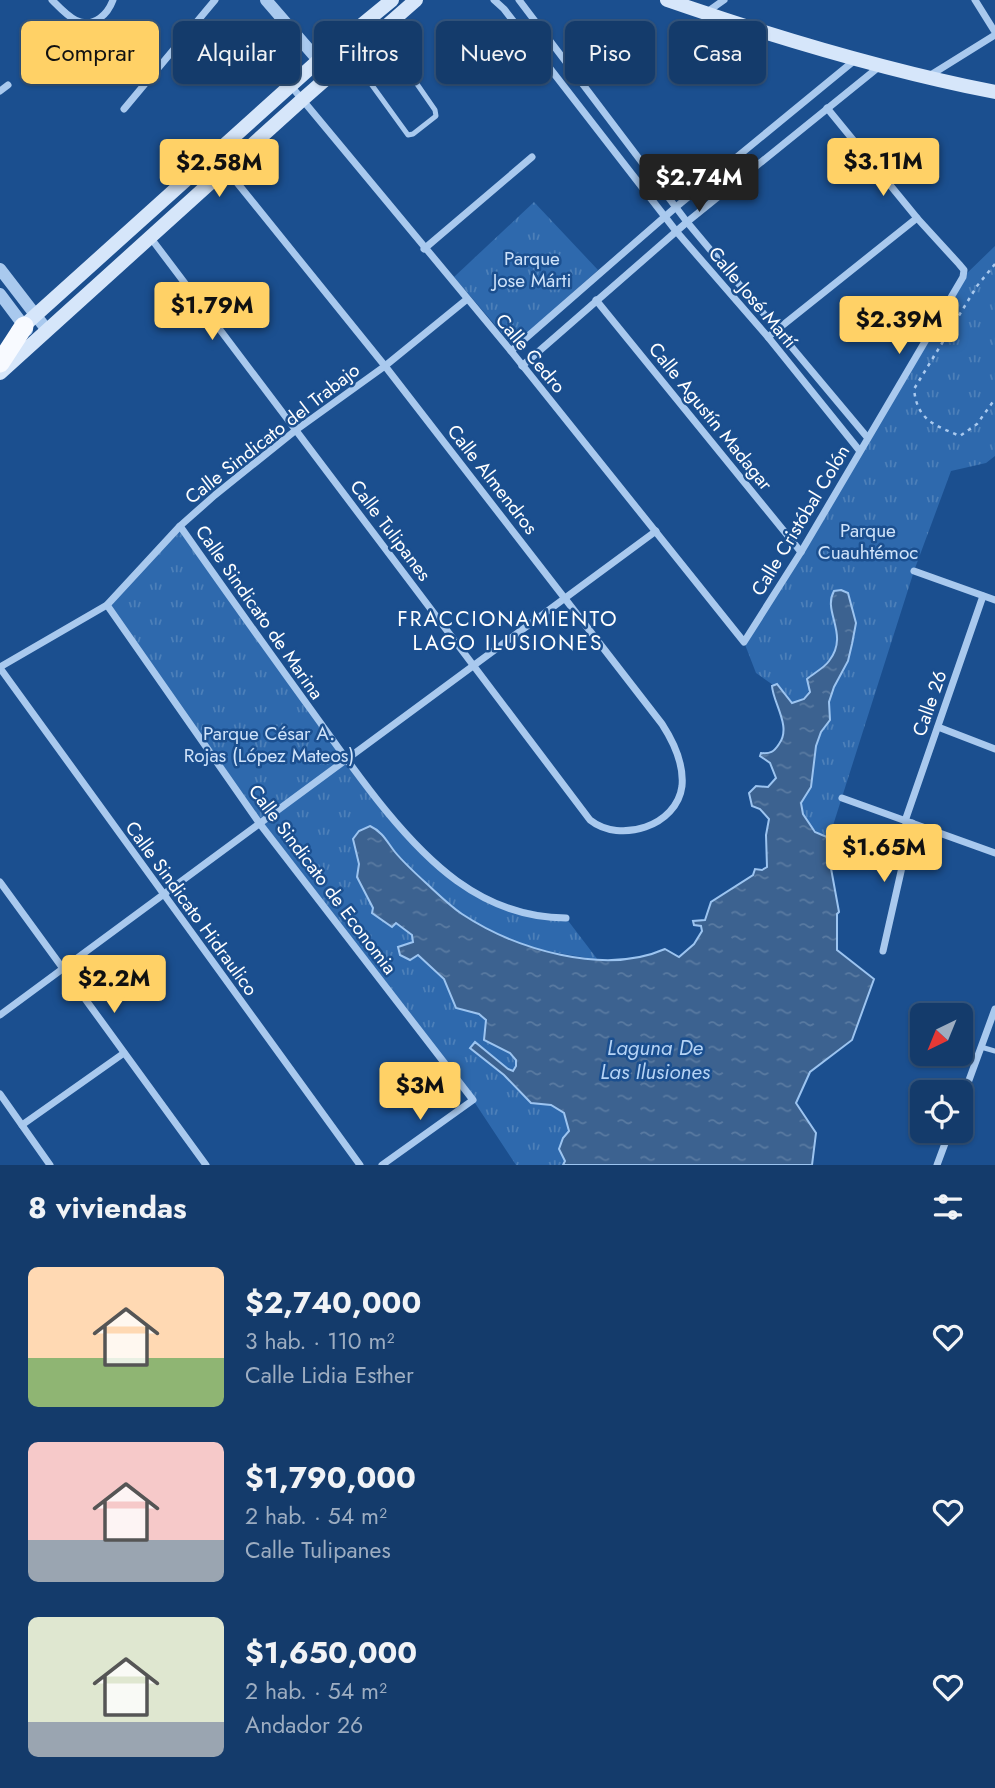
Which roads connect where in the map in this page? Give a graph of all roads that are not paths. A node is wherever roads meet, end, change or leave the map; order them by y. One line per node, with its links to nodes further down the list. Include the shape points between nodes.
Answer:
1 (52, 0): 2 (street, via 68,16 92,23 106,13)
2 (113, 0)
3 (215, 0): 30 (street)
4 (266, 0): 16 (street)
5 (392, 0): 13 (main road)
6 (416, 0): 14 (main road)
7 (494, 0): 34 (street, Calle José Martí)
8 (519, 0): 33 (street, Calle José Martí)
9 (667, 0): 12 (main road)
10 (724, 0): 12 (street)
11 (975, 0): 15 (street)
12 (705, 13): 17 (main road)
13 (366, 21)
14 (392, 21)
15 (995, 33): 20 (street)
16 (314, 54)
17 (856, 60): 19 (main road); 33 (street)
18 (314, 65): 25 (main road)
19 (880, 66): 20 (main road); 29 (street)
20 (925, 79): 27 (main road)
21 (320, 84): 28 (main road)
22 (372, 84): 23 (lane, via 408,135 436,116)
23 (417, 84)
24 (8, 85): 26 (street)
25 (291, 86): 28 (street, Calle Cedro); 44 (main road)
26 (0, 91)
27 (995, 93)
28 (303, 99): 32 (main road); 39 (street, Calle Cedro)
29 (827, 108): 35 (street, Calle Cristóbal Colón); 36 (street)
30 (124, 109)
31 (532, 157): 39 (street)
32 (226, 169): 38 (main road); 49 (street, Calle Almendros)
33 (677, 207): 34 (street); 36 (street, Calle José Martí)
34 (665, 217): 37 (street, Calle José Martí); 47 (street)
35 (917, 218): 45 (street); 52 (street, Calle Cristóbal Colón, via 964,270 963,277)
36 (687, 222): 37 (street); 45 (street, Calle José Martí)
37 (676, 231): 43 (street); 46 (street, Calle José Martí)
38 (150, 237): 44 (main road, via 47,330); 51 (street, Calle Tulipanes)
39 (424, 249): 42 (street, Calle Cedro)
40 (0, 269): 44 (street)
41 (0, 294): 44 (street)
42 (466, 300): 47 (street, Calle Cedro); 49 (street, Calle Sindicato del Trabajo)
43 (596, 300): 50 (street); 56 (street, Calle Agustín Madagar)
44 (32, 328): 48 (highway)
45 (778, 329): 46 (street); 52 (street, Calle José Martí)
46 (768, 337): 53 (street, Calle José Martí)
47 (511, 351): 50 (street, Calle Cedro)
48 (0, 361)
49 (385, 366): 51 (street, Calle Sindicato del Trabajo); 59 (street, Calle Almendros)
50 (522, 366): 55 (street, Calle Cedro)
51 (296, 430): 54 (street, Calle Sindicato del Trabajo); 63 (street, Calle Tulipanes)
52 (867, 437): 53 (street, Calle Cristóbal Colón)
53 (859, 450): 56 (street, Calle Cristóbal Colón)
54 (180, 526): 61 (street, Calle Sindicato del Trabajo); 67 (street, Calle Sindicato de Marina)
55 (656, 531): 59 (street); 62 (street, Calle Cedro)
56 (801, 552): 62 (street, Calle Cristóbal Colón)
57 (914, 571): 58 (street)
58 (984, 596): 60 (street); 65 (street, Calle 26)
59 (565, 597): 63 (street); 70 (street, Calle Almendros, via 675,747 682,788)
60 (995, 600)
61 (107, 605): 64 (street, Calle Sindicato del Trabajo); 71 (street, Calle Sindicato de Economia)
62 (744, 642)
63 (472, 665): 67 (street); 70 (street, Calle Tulipanes, via 590,820 621,832)
64 (0, 667): 74 (street, Calle Sindicato Hidraulico)
65 (938, 727): 66 (street); 69 (street, Calle 26)
66 (995, 749)
67 (346, 758): 71 (street); 75 (street, Calle Sindicato de Marina, via 409,835 459,882 512,909 538,917)
68 (842, 798): 69 (street)
69 (908, 822): 72 (street); 76 (street, Calle 26)
70 (655, 823)
71 (260, 824): 74 (street); 90 (street, Calle Sindicato de Economia, via 473,1100)
72 (995, 853)
73 (0, 882): 77 (street)
74 (162, 895): 77 (street); 89 (street, Calle Sindicato Hidraulico)
75 (566, 918)
76 (883, 951)
77 (63, 969): 79 (street); 82 (street)
78 (995, 1009): 80 (street)
79 (0, 1015)
80 (981, 1047): 81 (lane); 83 (street)
81 (995, 1051)
82 (124, 1053): 85 (street); 88 (street)
83 (969, 1080)
84 (0, 1094): 85 (street)
85 (22, 1125): 87 (street)
86 (945, 1143): 91 (street)
87 (50, 1165)
88 (206, 1165)
89 (360, 1165)
90 (382, 1165)
91 (937, 1165)

